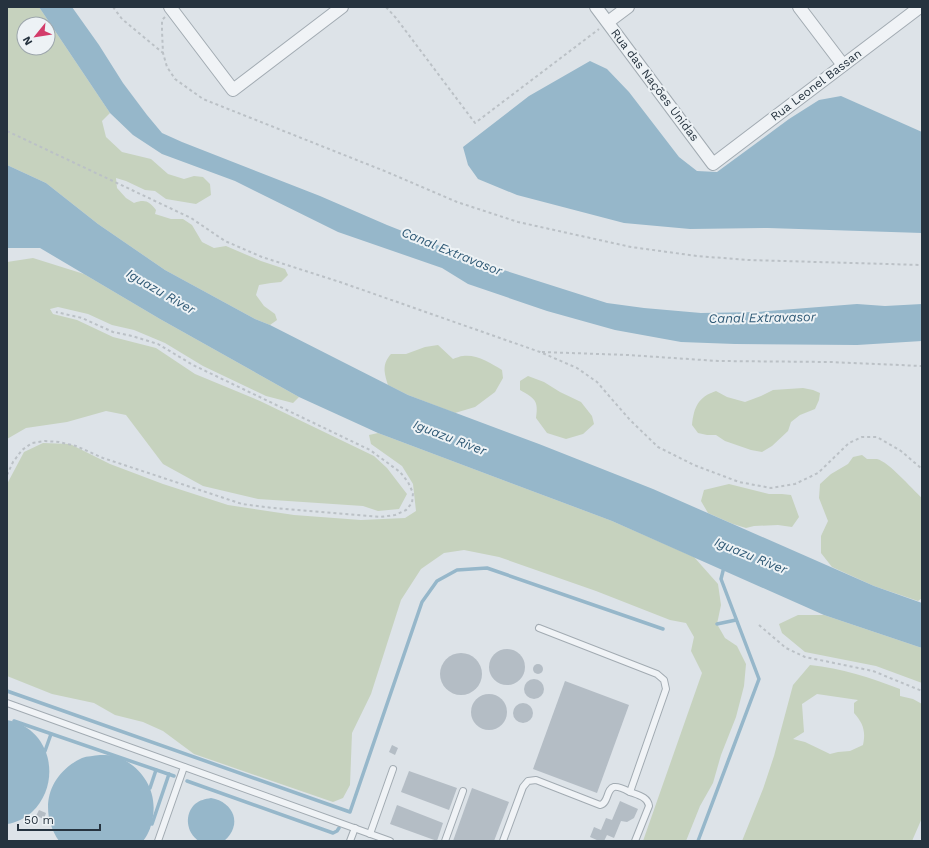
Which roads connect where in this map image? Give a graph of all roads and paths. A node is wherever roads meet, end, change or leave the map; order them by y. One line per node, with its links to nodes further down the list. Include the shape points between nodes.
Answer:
1 (113, 7): 10 (path, via 122,20)
2 (171, 7): 3 (street, via 233,90); 10 (path, via 162,20)
3 (342, 7)
4 (386, 7): 9 (path, via 475,123)
5 (596, 7): 9 (street, Rua das Nações Unidas)
6 (628, 7): 9 (street)
7 (799, 7): 11 (street)
8 (920, 7): 11 (street, Rua Leonel Bassan)
9 (608, 22): 13 (street, Rua das Nações Unidas)
10 (163, 53): 14 (path, via 171,74 203,99 457,202 518,222 630,248 697,256)
11 (843, 66): 13 (street, Rua Leonel Bassan)
12 (7, 131): 16 (path, via 191,218 226,241 262,257)
13 (713, 164)
14 (922, 265)
15 (56, 312): 19 (path, via 82,318 113,332 158,344 193,365 370,450 400,472 408,482 412,503 406,510 395,515 380,516 242,504 103,458 76,446 45,441 32,443 22,450)
16 (540, 352): 17 (path, via 718,361); 18 (path, via 577,368 597,382 658,447 694,465 739,482 771,488 795,484 818,473 849,443 862,437 877,437)
17 (922, 366)
18 (922, 469)
19 (7, 475)
20 (759, 625): 22 (path, via 786,648 805,657 873,671)
21 (539, 628): 27 (lane, via 658,674 664,680 666,689)
22 (922, 691)
23 (7, 703): 24 (lane)
24 (184, 767): 28 (lane); 30 (lane)
25 (394, 769): 29 (lane)
26 (463, 791): 33 (lane)
27 (630, 792): 34 (lane, via 612,787 603,805 600,805 536,780 528,781); 35 (lane, via 646,798 649,806)
28 (354, 828): 29 (lane); 31 (lane)
29 (370, 834): 32 (lane)
30 (158, 841)
31 (350, 841)
32 (390, 841)
33 (445, 841)
34 (503, 841)
35 (635, 841)

